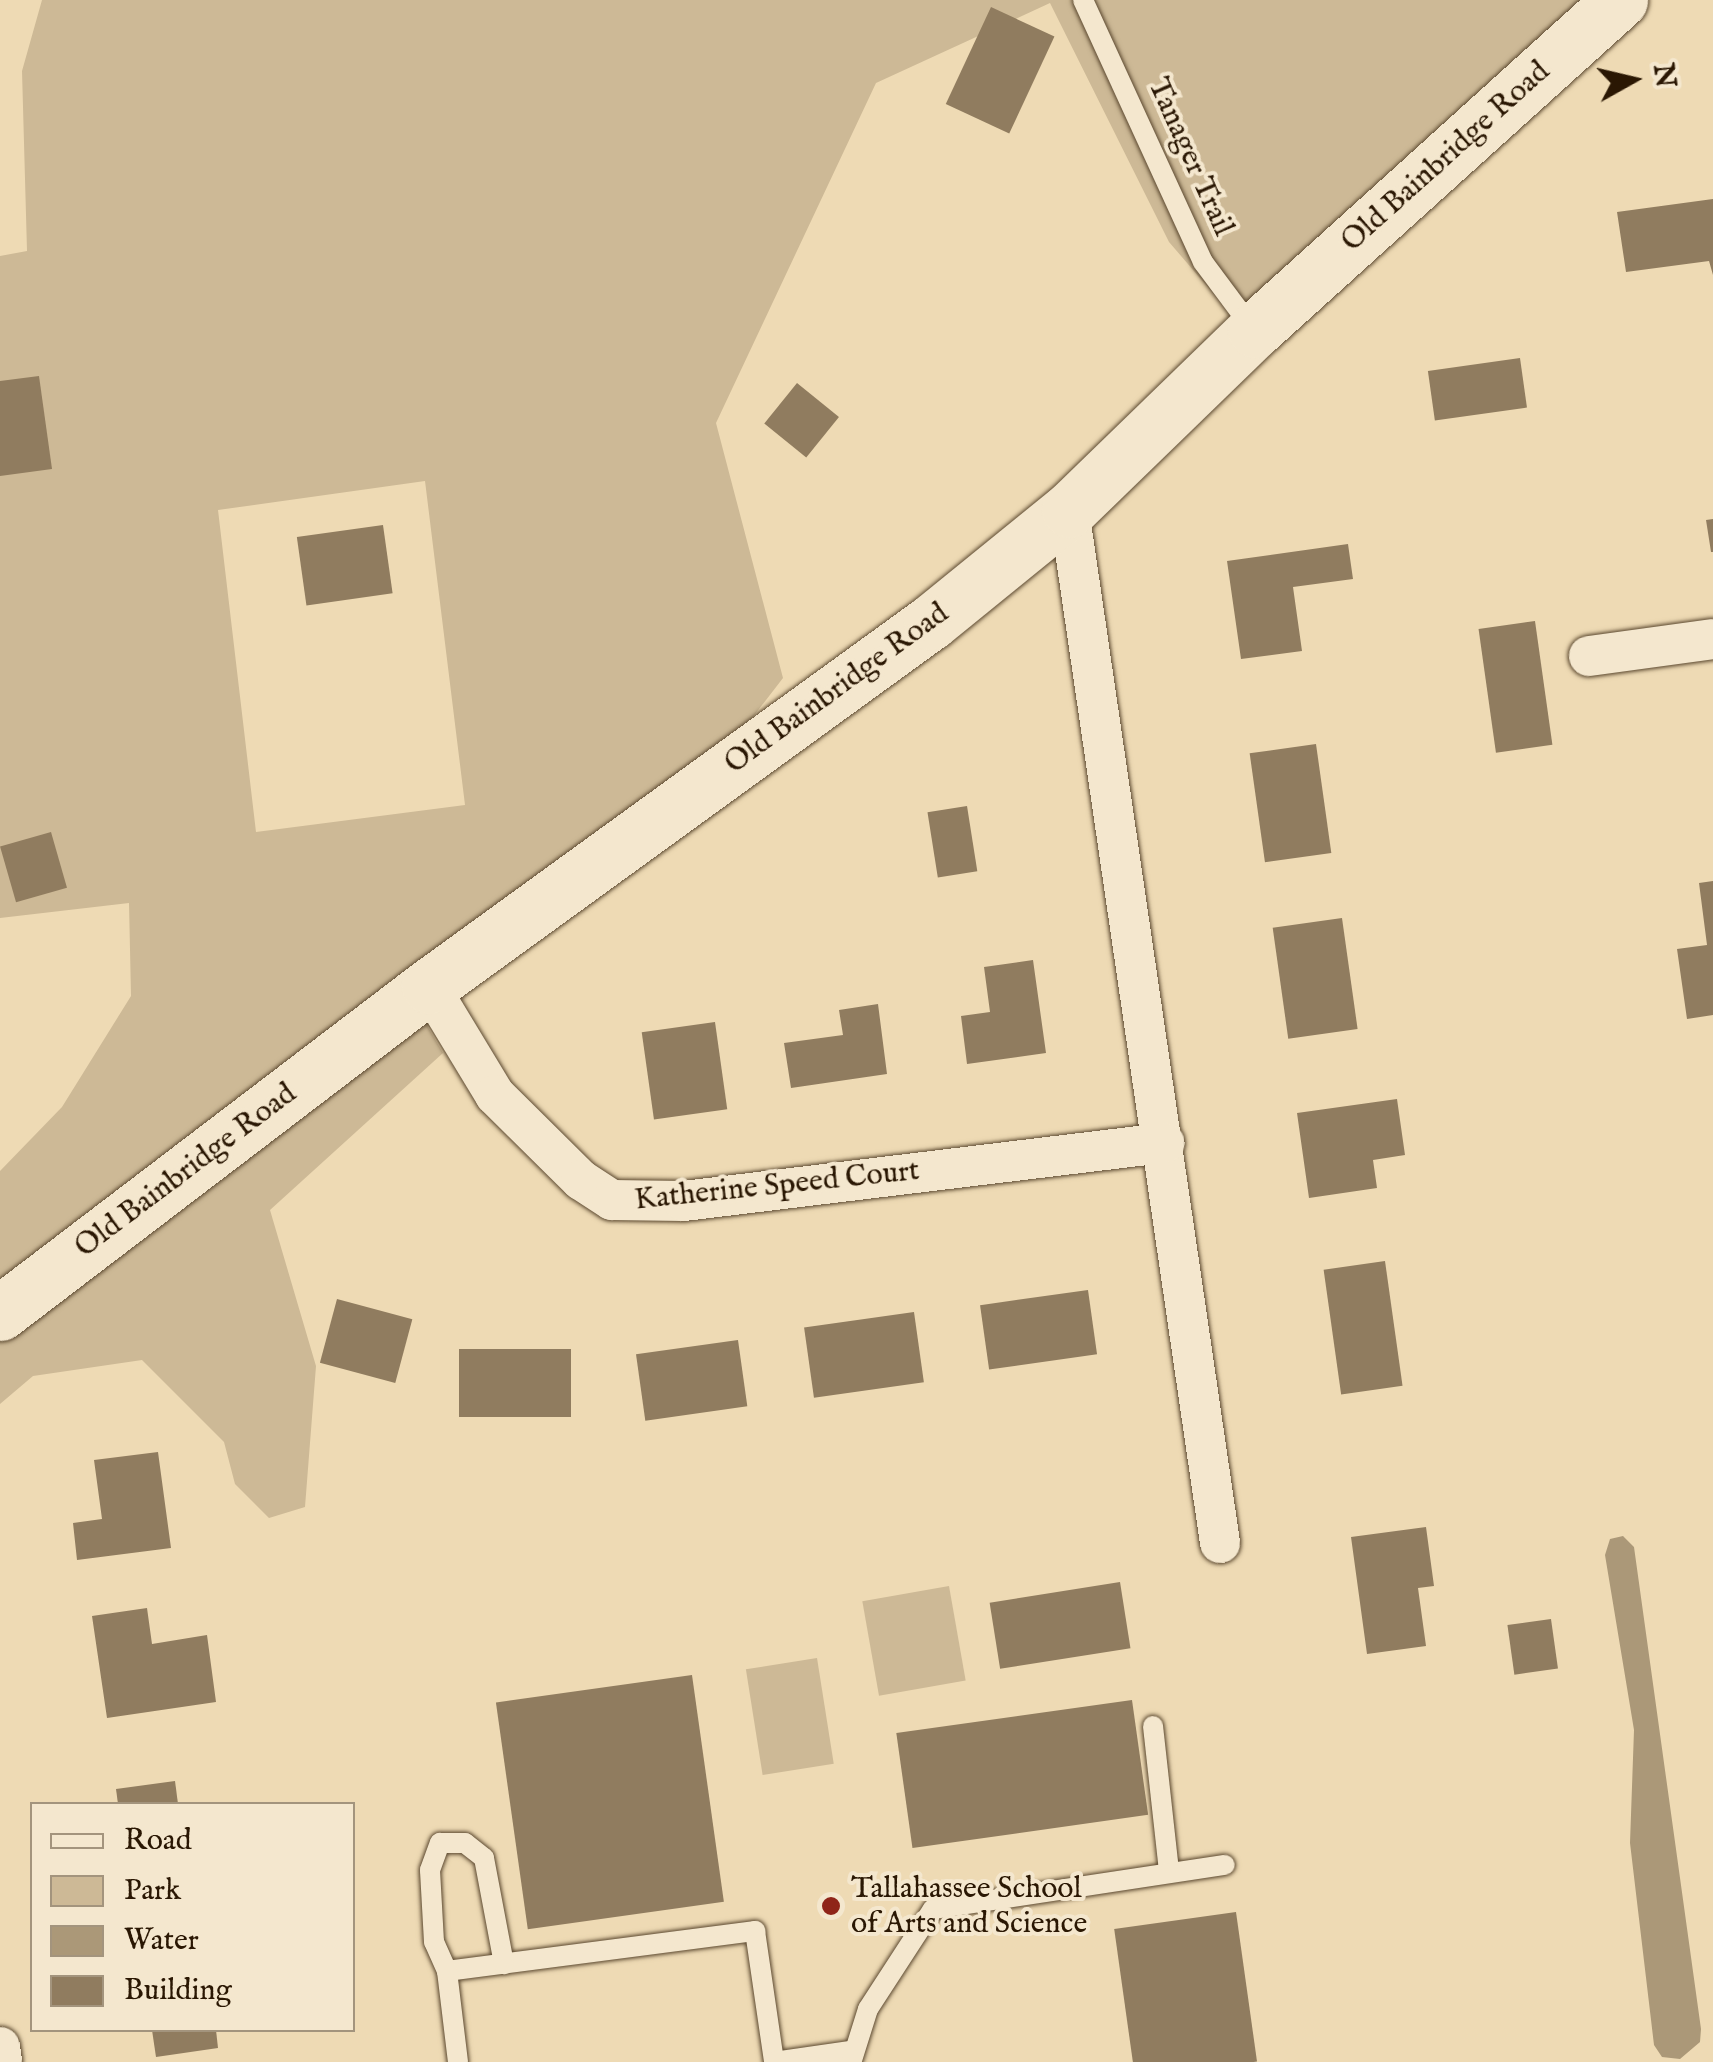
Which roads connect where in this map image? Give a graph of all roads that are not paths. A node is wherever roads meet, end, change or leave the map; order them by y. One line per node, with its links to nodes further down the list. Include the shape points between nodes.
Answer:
1 (1083, 0): 3 (lane, Tanager Trail, via 1203,262)
2 (1620, 0): 3 (main road, Old Bainbridge Road)
3 (1255, 330): 4 (main road, Old Bainbridge Road)
4 (1070, 510): 7 (main road, Old Bainbridge Road, via 931,622); 8 (street)
5 (1713, 638): 6 (street)
6 (1590, 656)
7 (430, 986): 8 (street, Katherine Speed Court, via 496,1095 582,1180 612,1200 684,1201); 9 (main road, Old Bainbridge Road)
8 (1165, 1143): 10 (street)
9 (0, 1313)
10 (1220, 1542)
11 (1153, 1726): 13 (lane)
12 (1225, 1865): 13 (lane)
13 (1169, 1872): 17 (lane, via 933,1909 868,2010)
14 (504, 1964): 15 (lane); 15 (lane, via 489,1868 474,1849 453,1840 440,1843 430,1870 434,1942); 17 (lane, via 755,1931 774,2062)
15 (447, 1971): 19 (lane)
16 (0, 2047): 18 (street)
17 (851, 2056)
18 (2, 2062)
19 (458, 2062)

